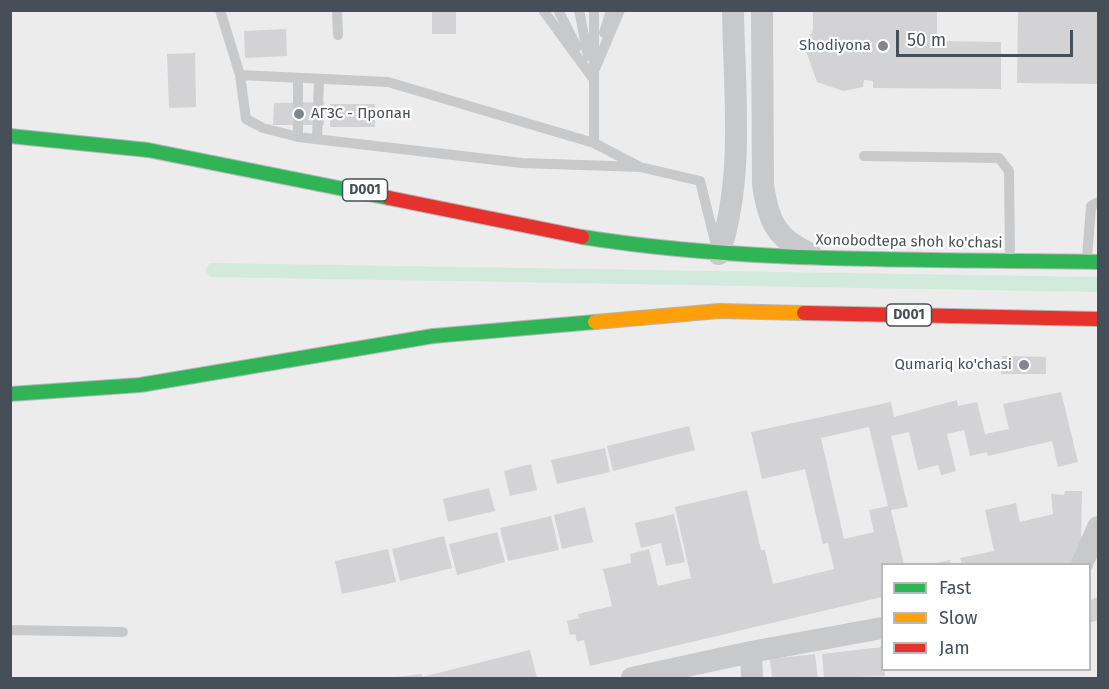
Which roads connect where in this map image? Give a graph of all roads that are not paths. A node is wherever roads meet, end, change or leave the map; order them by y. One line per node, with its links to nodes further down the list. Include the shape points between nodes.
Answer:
1 (220, 10): 12 (lane)
2 (336, 10): 11 (lane)
3 (543, 10): 13 (lane)
4 (558, 10): 13 (lane)
5 (579, 10): 13 (lane)
6 (594, 10): 13 (lane)
7 (611, 10): 13 (lane)
8 (620, 10): 13 (lane)
9 (733, 10): 23 (street, via 735,181)
10 (762, 10): 24 (street, via 766,207 774,226 791,245)
11 (338, 35)
12 (240, 75): 14 (lane); 17 (lane, via 246,119)
13 (592, 77): 19 (lane)
14 (298, 79): 15 (lane); 17 (lane)
15 (319, 80): 18 (lane); 19 (lane, via 388,82)
16 (10, 136): 23 (highway, D001, via 162,150 555,232)
17 (298, 137): 18 (lane)
18 (317, 138): 21 (lane, via 522,163)
19 (594, 143): 21 (lane)
20 (864, 156): 25 (lane, via 999,158 1009,171)
21 (640, 167): 23 (lane, via 700,181)
22 (1098, 202): 26 (lane, via 1091,206)
23 (719, 254): 24 (highway, Xonobodtepa shoh ko'chasi / D001)
24 (818, 257): 25 (highway, Xonobodtepa shoh ko'chasi / D001)
25 (1010, 260): 26 (highway, Xonobodtepa shoh ko'chasi / D001)
26 (1093, 261)
27 (1098, 319): 28 (highway, D001, via 718,311 433,336 140,385)
28 (10, 394)
29 (1098, 526): 30 (street)
30 (1090, 558)
31 (881, 628): 34 (street)
32 (10, 630): 33 (lane)
33 (123, 632)
34 (751, 652): 35 (street); 36 (street)
35 (632, 678)
36 (752, 678)

